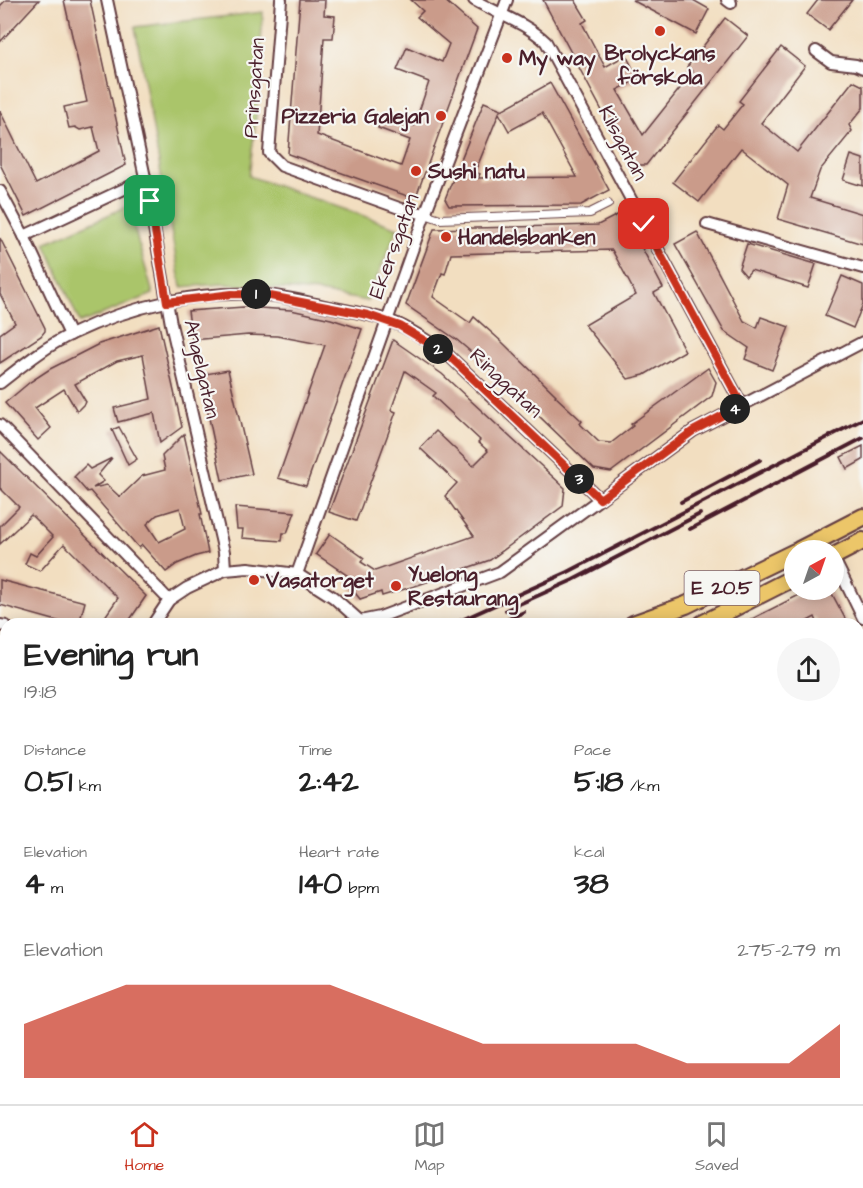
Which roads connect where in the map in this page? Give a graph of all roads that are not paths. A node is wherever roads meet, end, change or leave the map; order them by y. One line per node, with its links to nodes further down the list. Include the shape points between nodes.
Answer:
1 (107, 0): 8 (street, Angelgatan)
2 (281, 0): 11 (street, Prinsgatan, via 269,153 282,166)
3 (474, 0): 5 (street, Kilsgatan)
4 (507, 0): 5 (street, Ekersgatan)
5 (501, 15): 11 (street, Ekersgatan); 20 (street, Kilsgatan, via 534,30 546,42)
6 (816, 51): 7 (street, via 831,62)
7 (863, 68)
8 (146, 182): 13 (street); 15 (street, Angelgatan)
9 (0, 191): 13 (street)
10 (608, 204): 11 (street, via 590,213 440,219)
11 (425, 214): 16 (street, Ekersgatan)
12 (706, 224): 14 (street)
13 (24, 236): 17 (street)
14 (863, 268)
15 (167, 302): 16 (street, Ringgatan, via 232,294 265,295); 17 (street, Ringgatan, via 117,315); 28 (street, Angelgatan)
16 (388, 321): 22 (street, Ringgatan, via 447,354); 29 (street, Ekersgatan)
17 (70, 334): 19 (street, Ringgatan)
18 (863, 342): 20 (street)
19 (0, 383)
20 (742, 405): 22 (street, via 693,431)
21 (0, 425): 32 (street)
22 (600, 499): 35 (street, via 500,572)
23 (863, 517): 24 (main road, E 20.5)
24 (831, 540)
25 (863, 541): 26 (main road)
26 (844, 552)
27 (784, 557): 36 (main road, E 20.5, via 686,605)
28 (225, 570): 29 (street, via 267,569); 32 (street)
29 (297, 574): 34 (street)
30 (844, 579): 38 (street)
31 (784, 583): 37 (main road, E 20.5)
32 (169, 600): 33 (street)
33 (157, 618)
34 (357, 618)
35 (374, 618)
36 (650, 618)
37 (714, 618)
38 (863, 618)

